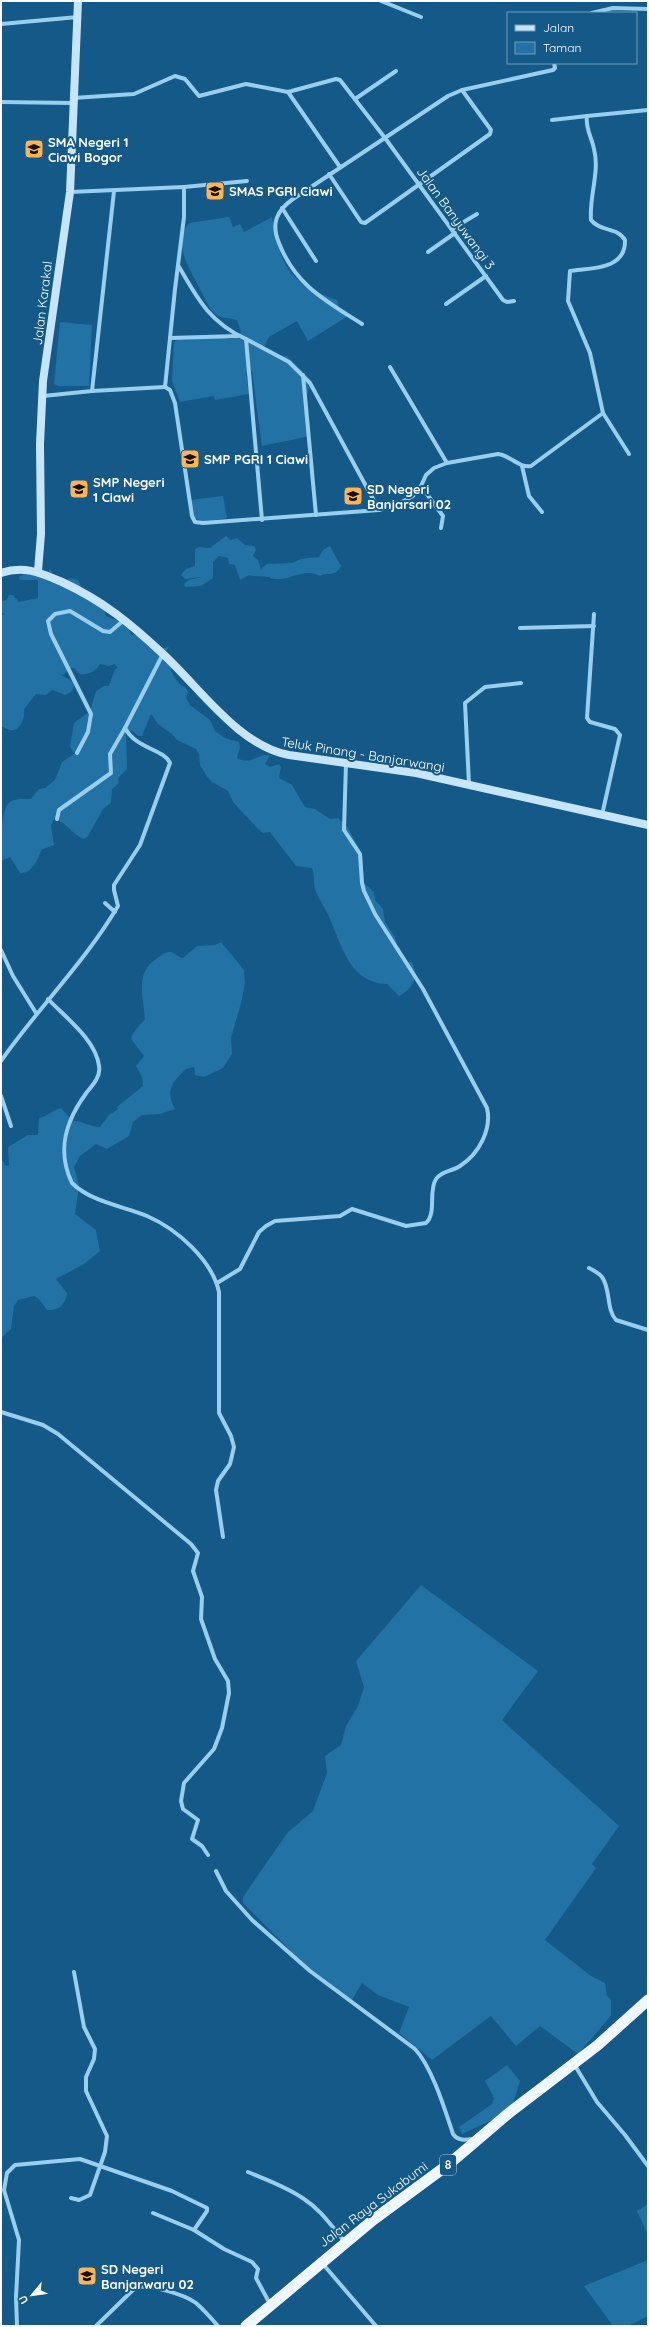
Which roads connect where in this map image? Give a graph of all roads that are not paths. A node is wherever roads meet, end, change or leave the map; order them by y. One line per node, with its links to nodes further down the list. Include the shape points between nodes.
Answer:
1 (78, 1): 6 (main road, Jalan Karakal)
2 (381, 1): 5 (street)
3 (648, 9): 4 (street, via 613,8)
4 (596, 12)
5 (421, 16)
6 (78, 17): 7 (street); 13 (main road, Jalan Karakal)
7 (1, 24)
8 (554, 64): 10 (street, via 553,70)
9 (396, 72): 12 (street)
10 (462, 90): 18 (street, via 441,100); 22 (street, via 491,132)
11 (288, 92): 12 (street, Jalan Banyuwangi 3, via 336,79 343,83); 13 (street, via 246,84 199,96 184,79 175,76 134,94); 19 (street)
12 (355, 99): 18 (street, Jalan Banyuwangi 3)
13 (72, 101): 14 (street); 25 (main road, Jalan Karakal)
14 (1, 102)
15 (648, 110): 16 (street)
16 (587, 116): 17 (street); 44 (street, via 586,122 595,149 596,164 591,220 600,228 623,235 625,240 622,254 614,263 606,267 570,270 568,285 570,308 590,353)
17 (552, 120)
18 (385, 138): 19 (street); 22 (street, Jalan Banyuwangi 3)
19 (340, 167): 20 (street)
20 (329, 174): 22 (street, via 363,223); 26 (street)
21 (247, 180): 23 (street)
22 (419, 184): 28 (street, Jalan Banyuwangi 3)
23 (184, 188): 24 (street); 31 (street, via 184,217)
24 (114, 191): 25 (street); 42 (street)
25 (70, 192): 43 (main road, Jalan Karakal)
26 (282, 208): 30 (street); 35 (street, via 275,219 276,237 290,268 312,290)
27 (477, 214): 28 (street)
28 (453, 231): 29 (street); 32 (street, Jalan Banyuwangi 3)
29 (428, 252)
30 (316, 260)
31 (178, 265): 36 (street, via 205,310 216,321); 37 (street)
32 (486, 276): 33 (street, Jalan Banyuwangi 3, via 503,300); 34 (street)
33 (514, 301)
34 (446, 304)
35 (362, 324)
36 (239, 336): 37 (street); 38 (street)
37 (170, 338): 41 (street)
38 (246, 339): 40 (street, via 289,362); 52 (street)
39 (390, 367): 46 (street)
40 (303, 375): 49 (street, via 316,393); 51 (street)
41 (166, 387): 42 (street); 52 (street, via 170,390 175,403 194,520 203,523)
42 (92, 390): 43 (street)
43 (43, 396): 54 (main road, Jalan Karakal)
44 (603, 413): 45 (street); 47 (street, via 535,464)
45 (629, 454)
46 (447, 463): 47 (street, via 503,454); 48 (street, via 429,471)
47 (522, 466): 50 (street, via 529,496)
48 (421, 486): 49 (street, via 407,500); 53 (street, via 443,516)
49 (379, 510): 51 (street)
50 (542, 512)
51 (316, 516): 52 (street)
52 (262, 520)
53 (441, 528)
54 (38, 571): 55 (main road, via 18,570); 57 (main road, Teluk Pinang - Banjarwangi, via 99,600)
55 (1, 573)
56 (594, 614): 58 (street)
57 (124, 620): 60 (main road, Teluk Pinang - Banjarwangi); 63 (street, via 110,632 103,631 70,611 55,614 48,621 51,634 91,714 88,732)
58 (594, 626): 59 (street); 66 (street, via 587,718 590,722 615,729 620,735)
59 (520, 628)
60 (163, 654): 62 (street); 64 (main road, Teluk Pinang - Banjarwangi, via 256,744 279,754)
61 (521, 683): 65 (street, via 484,687 465,703)
62 (125, 728): 67 (street, via 110,754 111,773 59,810); 70 (street, via 135,742 166,757 170,763 140,845 114,885 118,903)
63 (77, 753)
64 (346, 764): 65 (main road, Teluk Pinang - Banjarwangi, via 416,773); 78 (street, via 344,830 360,854 364,891 375,914 423,989 487,1108 488,1126 480,1145 472,1155 461,1166 436,1178 432,1187 430,1217 426,1222 406,1226 352,1209 340,1216 275,1221 259,1232 240,1269)
65 (469, 784): 66 (main road, Teluk Pinang - Banjarwangi)
66 (602, 816): 68 (main road, Teluk Pinang - Banjarwangi)
67 (57, 819)
68 (648, 825)
69 (105, 903): 70 (street)
70 (115, 912): 72 (street, via 98,939)
71 (1, 950): 73 (street, via 12,976)
72 (48, 999): 73 (street); 78 (street, via 86,1040 100,1066 97,1078 73,1114 63,1140 72,1183 85,1192 158,1222 200,1255)
73 (36, 1013): 74 (street)
74 (1, 1060)
75 (1, 1096): 76 (street)
76 (10, 1126)
77 (589, 1268): 79 (street, via 601,1276 606,1285 612,1316 616,1320)
78 (217, 1283): 81 (street, via 219,1413 234,1447 230,1464 218,1482 216,1490)
79 (648, 1330)
80 (1, 1412): 82 (street, via 36,1423 58,1434 191,1544 198,1554 194,1570 202,1597 201,1620 211,1652 227,1677 229,1686 226,1715 217,1742 211,1754 187,1778 181,1796 182,1809 198,1820 192,1837)
81 (223, 1537)
82 (208, 1856)
83 (216, 1871): 87 (street, via 230,1896 252,1920 310,1971 418,2052 438,2092 456,2138)
84 (74, 1972): 89 (street, via 84,2027 95,2049 85,2084 88,2097 106,2136 105,2152)
85 (648, 2000): 86 (highway, Jalan Raya Sukabumi / 8)
86 (574, 2064): 87 (highway, Jalan Raya Sukabumi / 8); 88 (street, via 597,2102)
87 (480, 2138): 95 (highway, Jalan Raya Sukabumi / 8)
88 (647, 2164)
89 (100, 2166): 91 (street, via 75,2159 19,2164 12,2166 6,2173); 92 (street, via 90,2195 79,2200); 94 (street, via 172,2191 205,2206 207,2211)
90 (248, 2172): 95 (street, via 304,2198 321,2213)
91 (3, 2189): 98 (street, via 18,2240)
92 (71, 2198)
93 (153, 2213): 94 (street)
94 (194, 2230): 97 (street, via 224,2249 252,2262 258,2270 256,2278)
95 (345, 2242): 96 (highway, Jalan Raya Sukabumi / 8)
96 (321, 2262): 97 (highway, Jalan Raya Sukabumi / 8); 102 (street)
97 (271, 2305): 101 (highway, Jalan Raya Sukabumi / 8)
98 (17, 2326)
99 (96, 2326): 100 (street, via 134,2289 141,2286 187,2298 203,2309)
100 (218, 2326)
101 (246, 2326)
102 (376, 2326)

